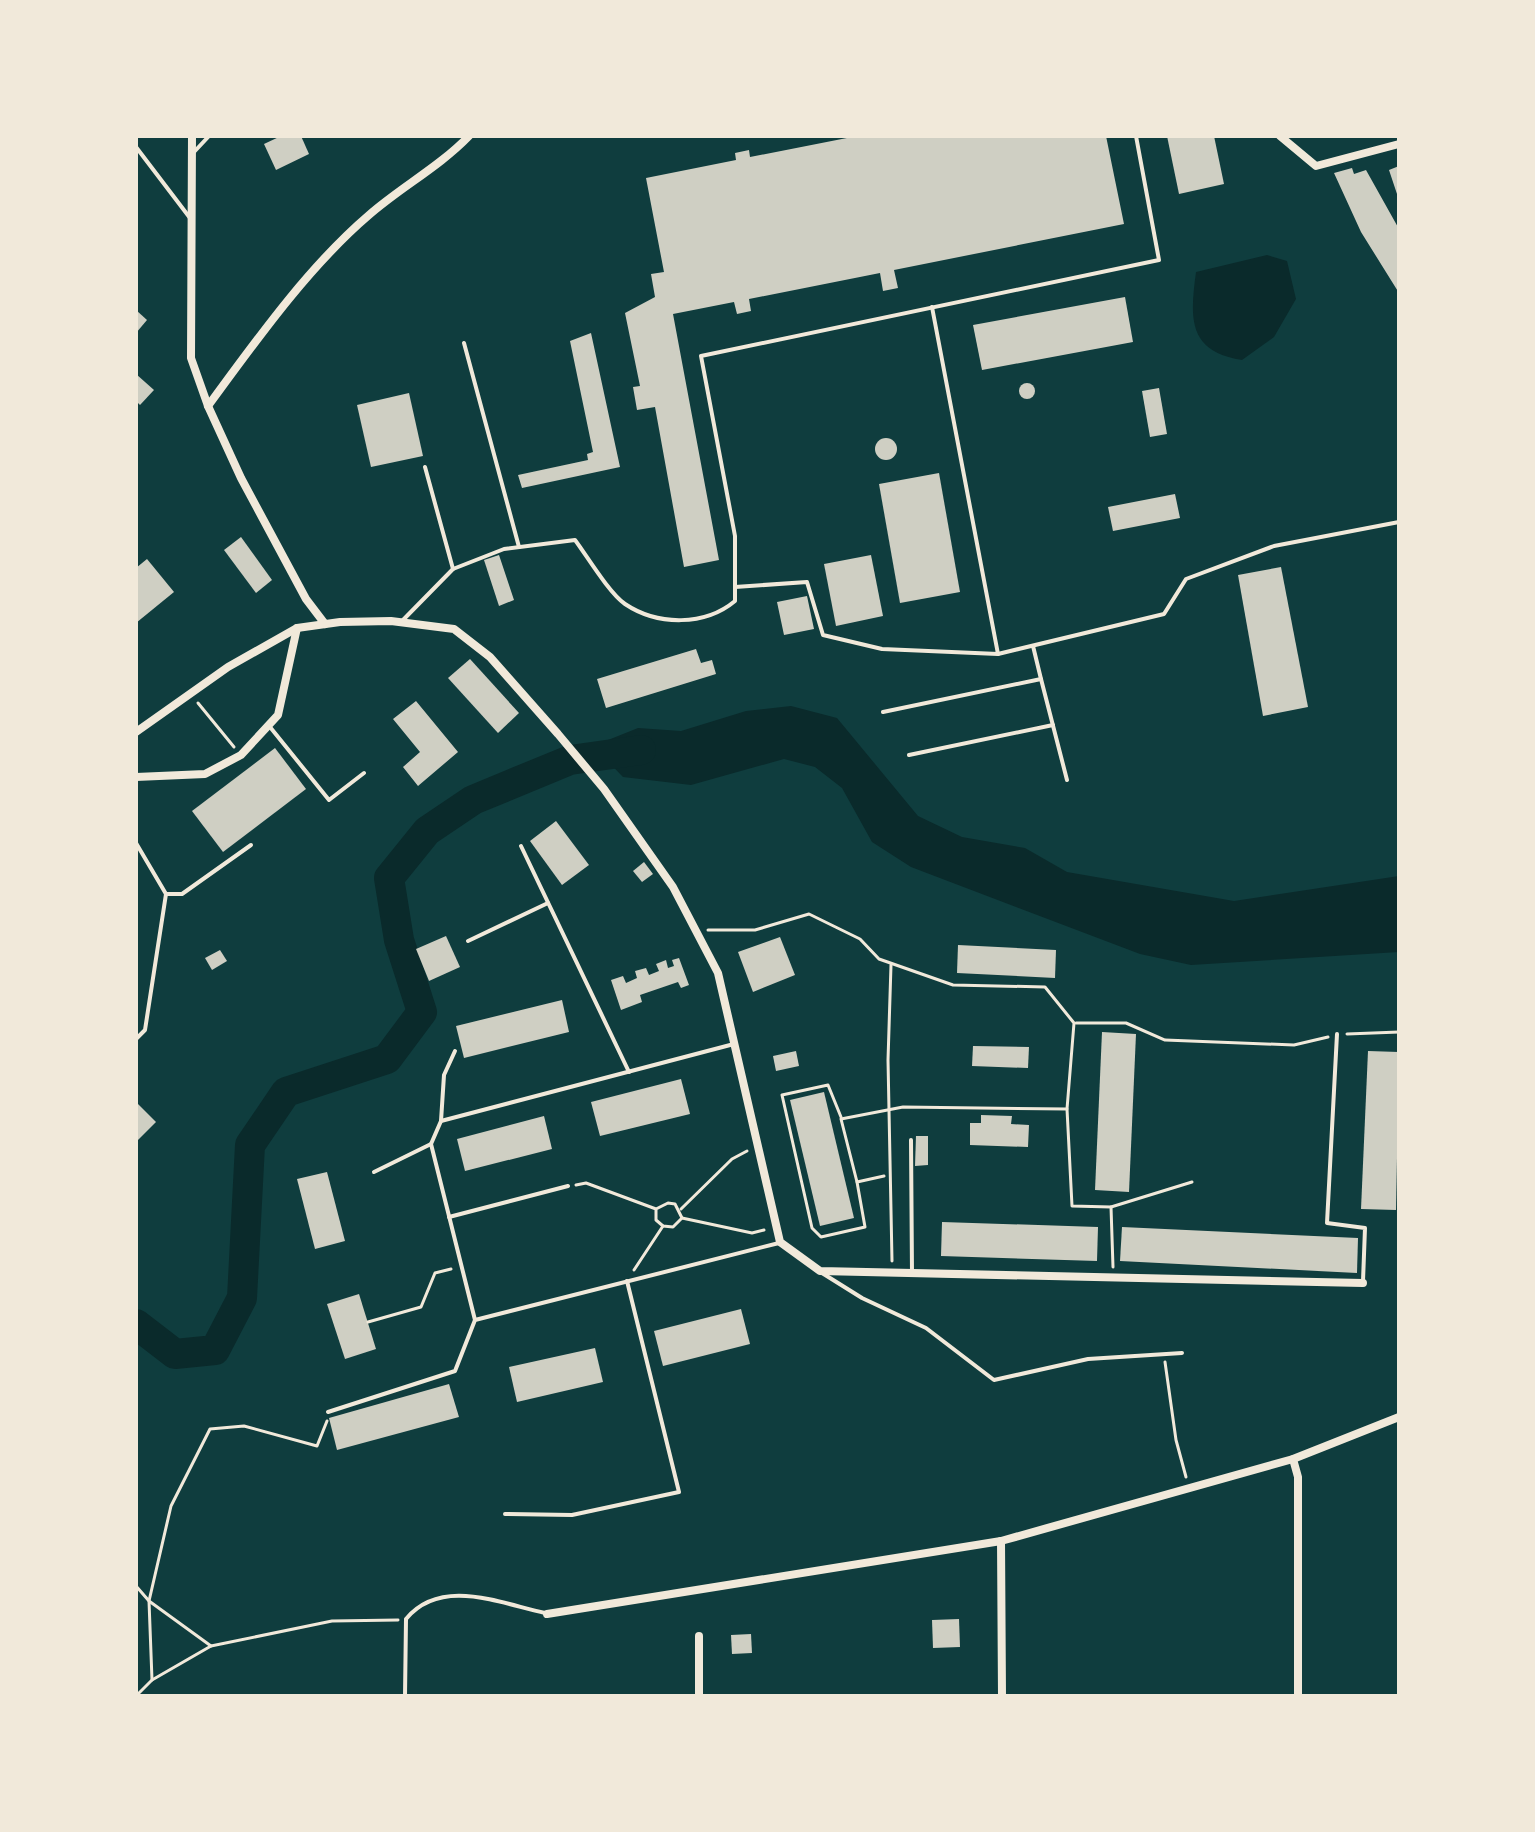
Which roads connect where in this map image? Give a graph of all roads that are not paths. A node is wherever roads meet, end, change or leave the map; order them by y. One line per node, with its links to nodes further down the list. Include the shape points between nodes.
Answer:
1 (192, 136): 8 (street)
2 (209, 136): 8 (lane)
3 (469, 136): 12 (street, via 368,215 278,312)
4 (1136, 136): 10 (lane, via 1159,260)
5 (1280, 136): 6 (street, via 1316,166)
6 (1399, 144)
7 (136, 147): 9 (lane)
8 (192, 154): 9 (street)
9 (192, 221): 12 (street, via 191,358)
10 (932, 307): 17 (lane, via 701,356 735,536); 22 (lane)
11 (464, 343): 15 (lane)
12 (208, 406): 19 (street, via 248,491)
13 (425, 467): 16 (lane)
14 (1399, 522): 21 (lane, via 1274,546 1186,579 1164,614)
15 (519, 547): 16 (lane); 17 (lane, via 575,540 623,603 670,622 720,614 735,601)
16 (453, 569): 18 (lane)
17 (735, 587): 22 (lane, via 807,582 823,635 882,649)
18 (402, 622): 19 (street); 40 (street, via 450,626 490,657 604,789 673,887 718,973)
19 (325, 624): 20 (street)
20 (297, 628): 25 (street, via 278,715); 27 (street, via 264,644)
21 (1033, 646): 22 (lane); 23 (lane)
22 (998, 654)
23 (1041, 679): 24 (lane); 26 (lane)
24 (883, 712)
25 (268, 725): 29 (lane, via 329,800); 30 (street, via 241,755 205,774)
26 (1053, 725): 28 (lane); 31 (lane)
27 (136, 732)
28 (909, 755)
29 (364, 773)
30 (136, 777)
31 (1067, 780)
32 (136, 843): 35 (lane)
33 (251, 845): 35 (lane, via 182,894)
34 (521, 846): 36 (lane)
35 (166, 894): 39 (lane, via 145,1030)
36 (548, 903): 37 (lane); 42 (lane)
37 (468, 941)
38 (1337, 1034): 53 (lane, via 1327,1223 1365,1228)
39 (136, 1039)
40 (735, 1044): 42 (lane); 49 (street)
41 (455, 1051): 43 (lane, via 444,1075)
42 (629, 1072): 43 (lane)
43 (441, 1121): 45 (lane)
44 (911, 1140): 51 (lane)
45 (431, 1144): 46 (lane); 48 (lane)
46 (374, 1172)
47 (568, 1186): 48 (lane)
48 (449, 1217): 54 (lane)
49 (780, 1242): 50 (street); 52 (lane)
50 (820, 1271): 51 (street); 55 (lane, via 926,1328 994,1380 1088,1359)
51 (912, 1273): 53 (street)
52 (627, 1281): 54 (lane); 59 (lane, via 679,1492 572,1515)
53 (1363, 1283)
54 (475, 1320): 56 (lane, via 455,1371)
55 (1182, 1353)
56 (328, 1412)
57 (1399, 1417): 58 (street)
58 (1293, 1459): 60 (street); 66 (street, via 1298,1477)
59 (505, 1514)
60 (1001, 1541): 61 (street); 65 (street)
61 (547, 1614): 63 (lane, via 473,1597 442,1596 419,1603 406,1619)
62 (699, 1636): 64 (street)
63 (405, 1696)
64 (699, 1696)
65 (1002, 1696)
66 (1298, 1696)

